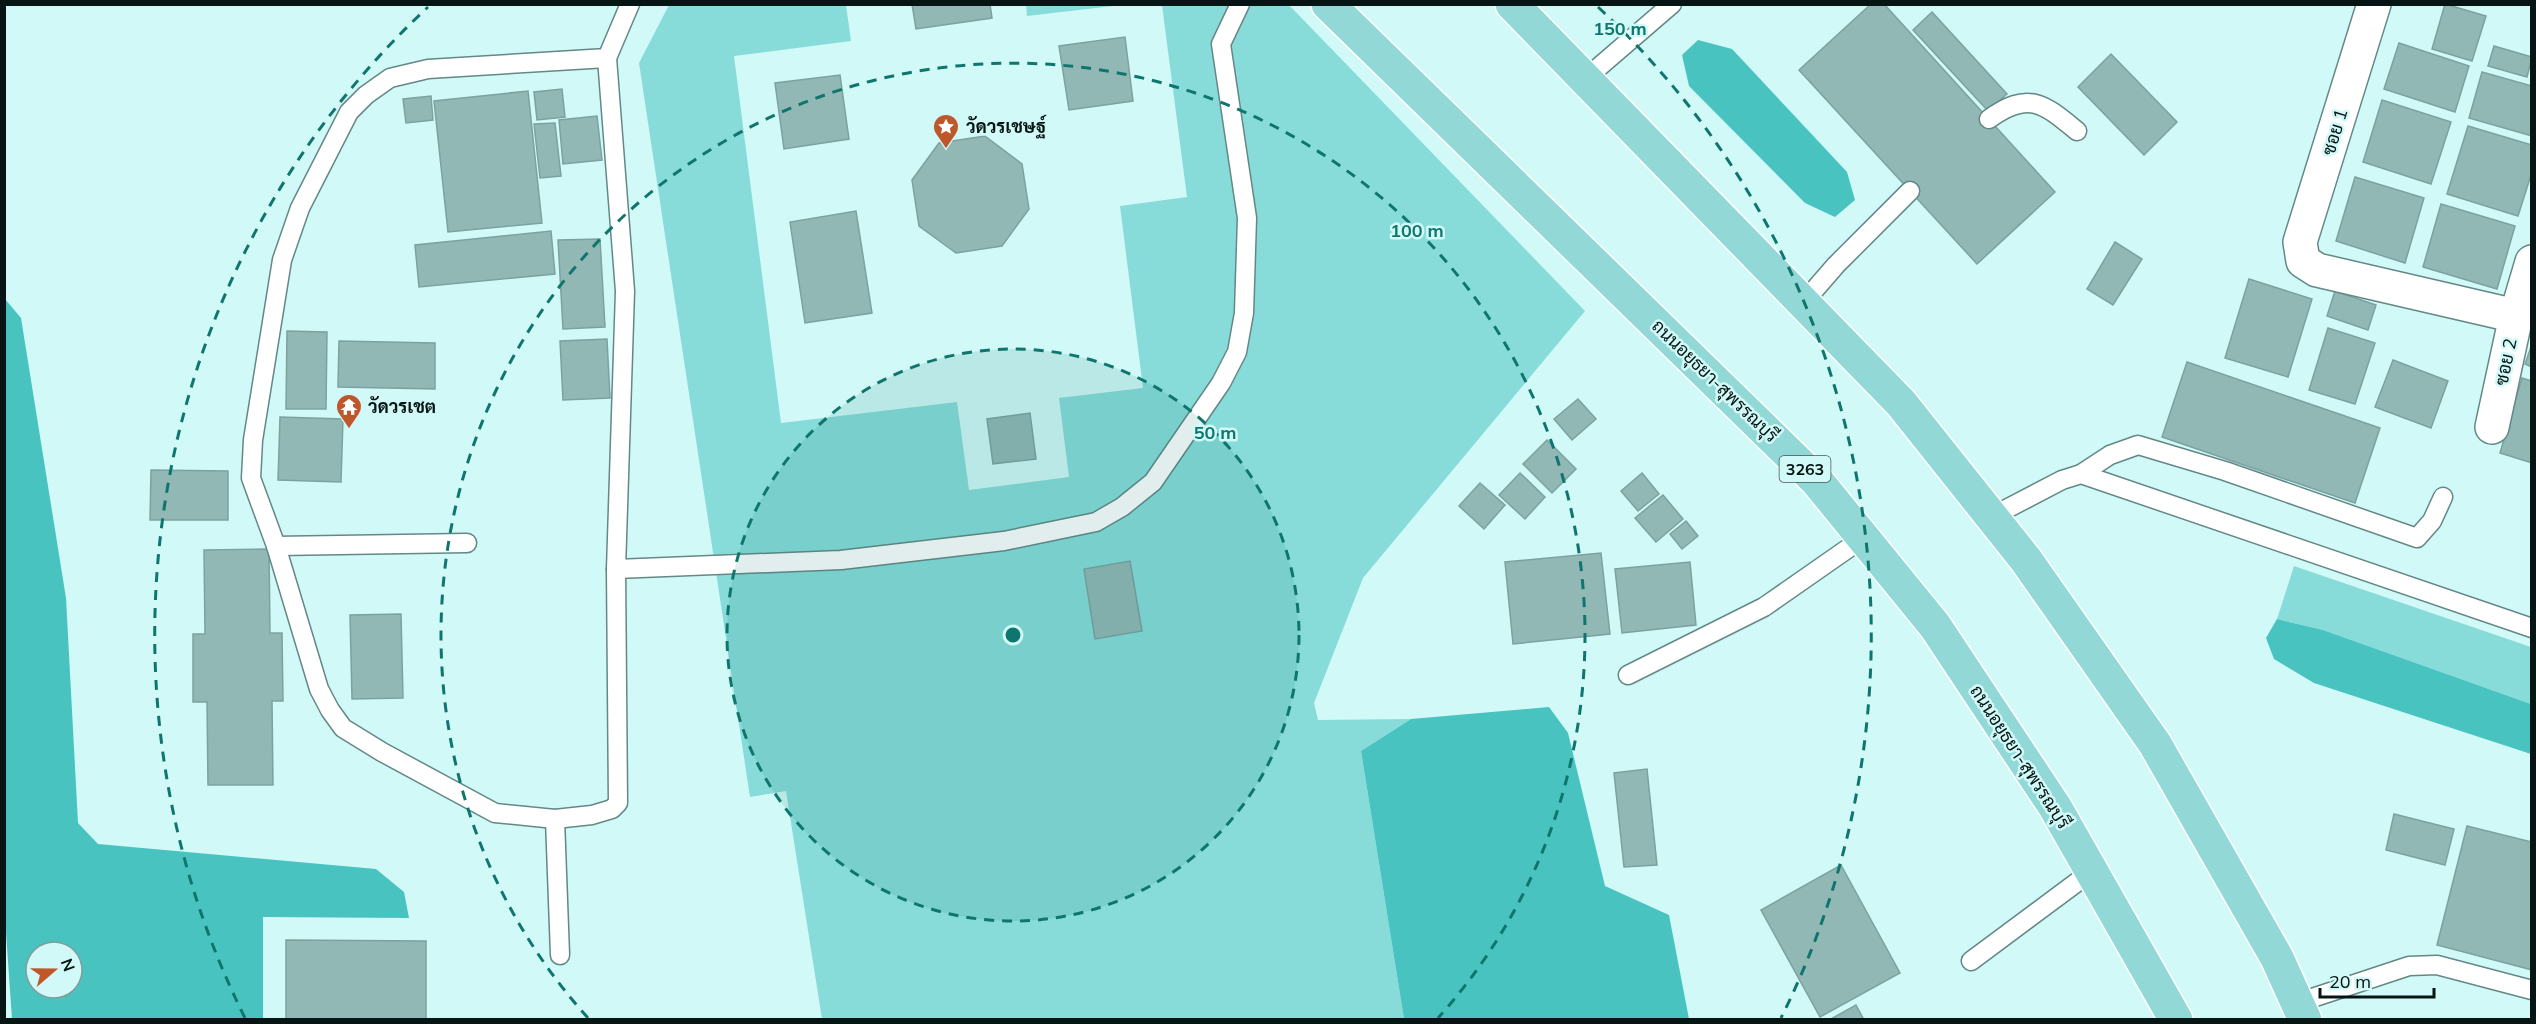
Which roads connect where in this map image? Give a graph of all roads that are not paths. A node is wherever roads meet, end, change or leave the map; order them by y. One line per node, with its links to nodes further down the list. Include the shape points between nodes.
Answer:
1 (630, 4): 7 (lane)
2 (1240, 4): 22 (lane, via 1221,44 1247,218 1244,313 1237,352 1221,383 1153,482 1096,522 1004,541 841,560)
3 (1328, 4): 19 (main road, ถนนอยุธยา-สุพรรณบุรี / 3263, via 1817,481)
4 (1512, 4): 8 (main road)
5 (1672, 4): 8 (lane)
6 (2374, 4): 14 (street, ซอย 1, via 2300,242 2302,261 2317,270)
7 (607, 58): 21 (lane, via 428,69 390,78 349,112 300,208 282,260 250,478); 22 (lane, via 625,291)
8 (1585, 79): 13 (main road)
9 (1989, 119): 10 (lane, via 2016,103 2041,103)
10 (2077, 131)
11 (1910, 191): 13 (lane)
12 (2532, 262): 14 (street, ซอย 2)
13 (1803, 303): 18 (main road, via 1900,403)
14 (2516, 316): 15 (street, ซอย 2)
15 (2493, 427)
16 (2081, 474): 17 (lane, via 2110,455 2138,445 2417,538 2432,521); 18 (lane); 23 (lane)
17 (2443, 496)
18 (1991, 517): 30 (main road, via 2026,560 2155,744 2277,958)
19 (1863, 538): 24 (lane, via 1764,606); 26 (main road, ถนนอยุธยา-สุพรรณบุรี / 3263, via 1935,626 2055,807)
20 (467, 543): 21 (lane)
21 (276, 546): 25 (lane, via 319,689 343,728 495,813)
22 (616, 569): 25 (lane, via 618,803 592,815)
23 (2532, 628)
24 (1628, 675)
25 (555, 819): 27 (lane)
26 (2092, 871): 28 (lane); 31 (main road, ถนนอยุธยา-สุพรรณบุรี / 3263)
27 (560, 955)
28 (1971, 961)
29 (2532, 990): 30 (lane, via 2437,965 2409,966)
30 (2301, 1011)
31 (2176, 1020)

